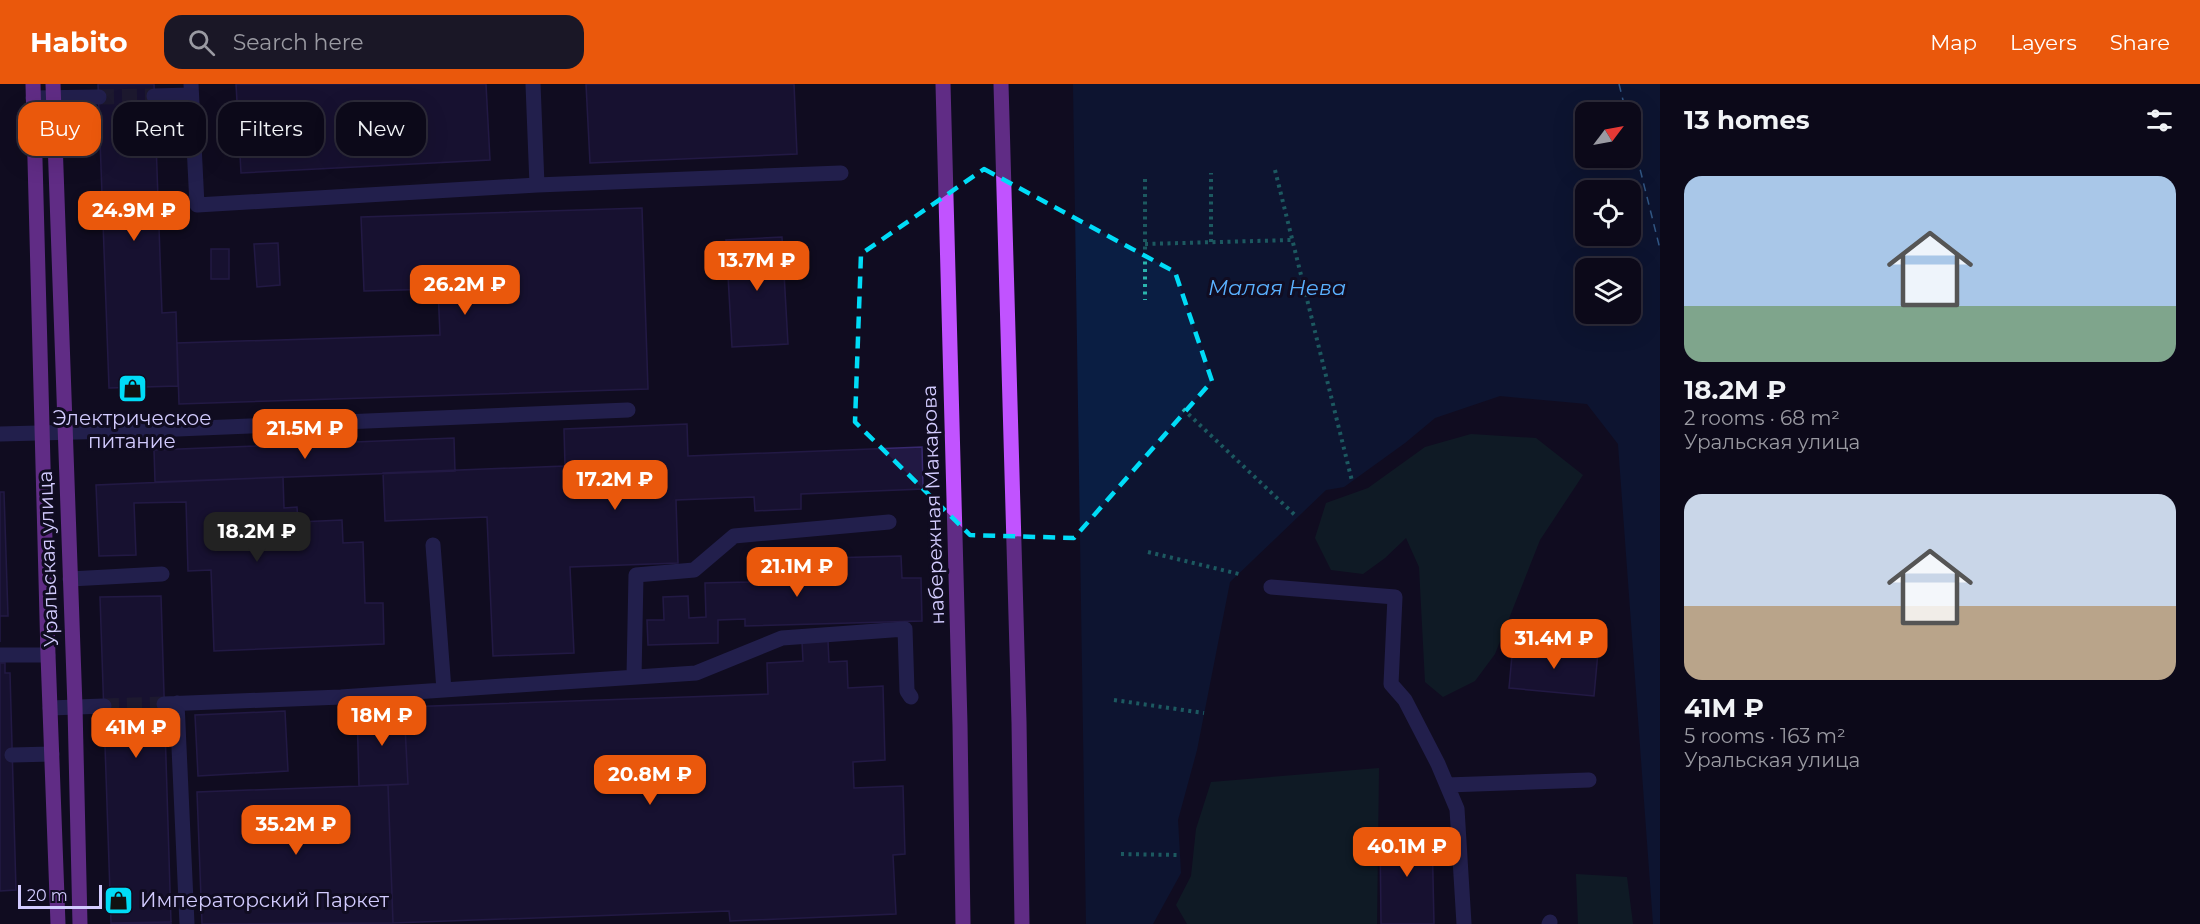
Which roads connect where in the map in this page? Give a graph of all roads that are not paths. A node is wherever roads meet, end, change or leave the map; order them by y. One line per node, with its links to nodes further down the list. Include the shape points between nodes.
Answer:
1 (533, 84): 10 (lane)
2 (942, 84): 35 (main road, набережная Макарова)
3 (1001, 84): 36 (main road)
4 (191, 90): 7 (lane); 10 (lane, via 197,205)
5 (33, 91): 6 (lane); 13 (main road, Уральская улица)
6 (53, 91): 8 (lane); 12 (main road, Уральская улица)
7 (154, 96)
8 (99, 97)
9 (841, 173): 10 (lane)
10 (537, 185)
11 (628, 410): 12 (lane)
12 (65, 431): 13 (lane); 18 (main road, Уральская улица)
13 (42, 432): 14 (lane); 21 (main road, Уральская улица)
14 (0, 434)
15 (889, 522): 22 (lane, via 734,536 694,570 636,575)
16 (433, 544): 23 (lane)
17 (162, 574): 18 (lane)
18 (70, 579): 26 (main road, Уральская улица)
19 (1271, 587): 31 (lane, via 1395,597 1391,684 1405,700)
20 (0, 655): 21 (lane)
21 (48, 655): 27 (main road, Уральская улица)
22 (634, 677): 23 (lane); 24 (lane, via 696,673 782,638 905,629 907,690)
23 (444, 690): 34 (lane, via 170,703)
24 (911, 697)
25 (104, 706): 26 (lane)
26 (75, 707): 27 (lane); 33 (main road, Уральская улица)
27 (50, 708): 28 (main road, Уральская улица)
28 (52, 754): 29 (lane); 32 (main road, Уральская улица)
29 (12, 755)
30 (1589, 780): 31 (lane)
31 (1447, 785): 37 (lane, via 1457,809)
32 (58, 924)
33 (80, 924)
34 (187, 924)
35 (963, 924)
36 (1022, 924)
37 (1464, 924)

